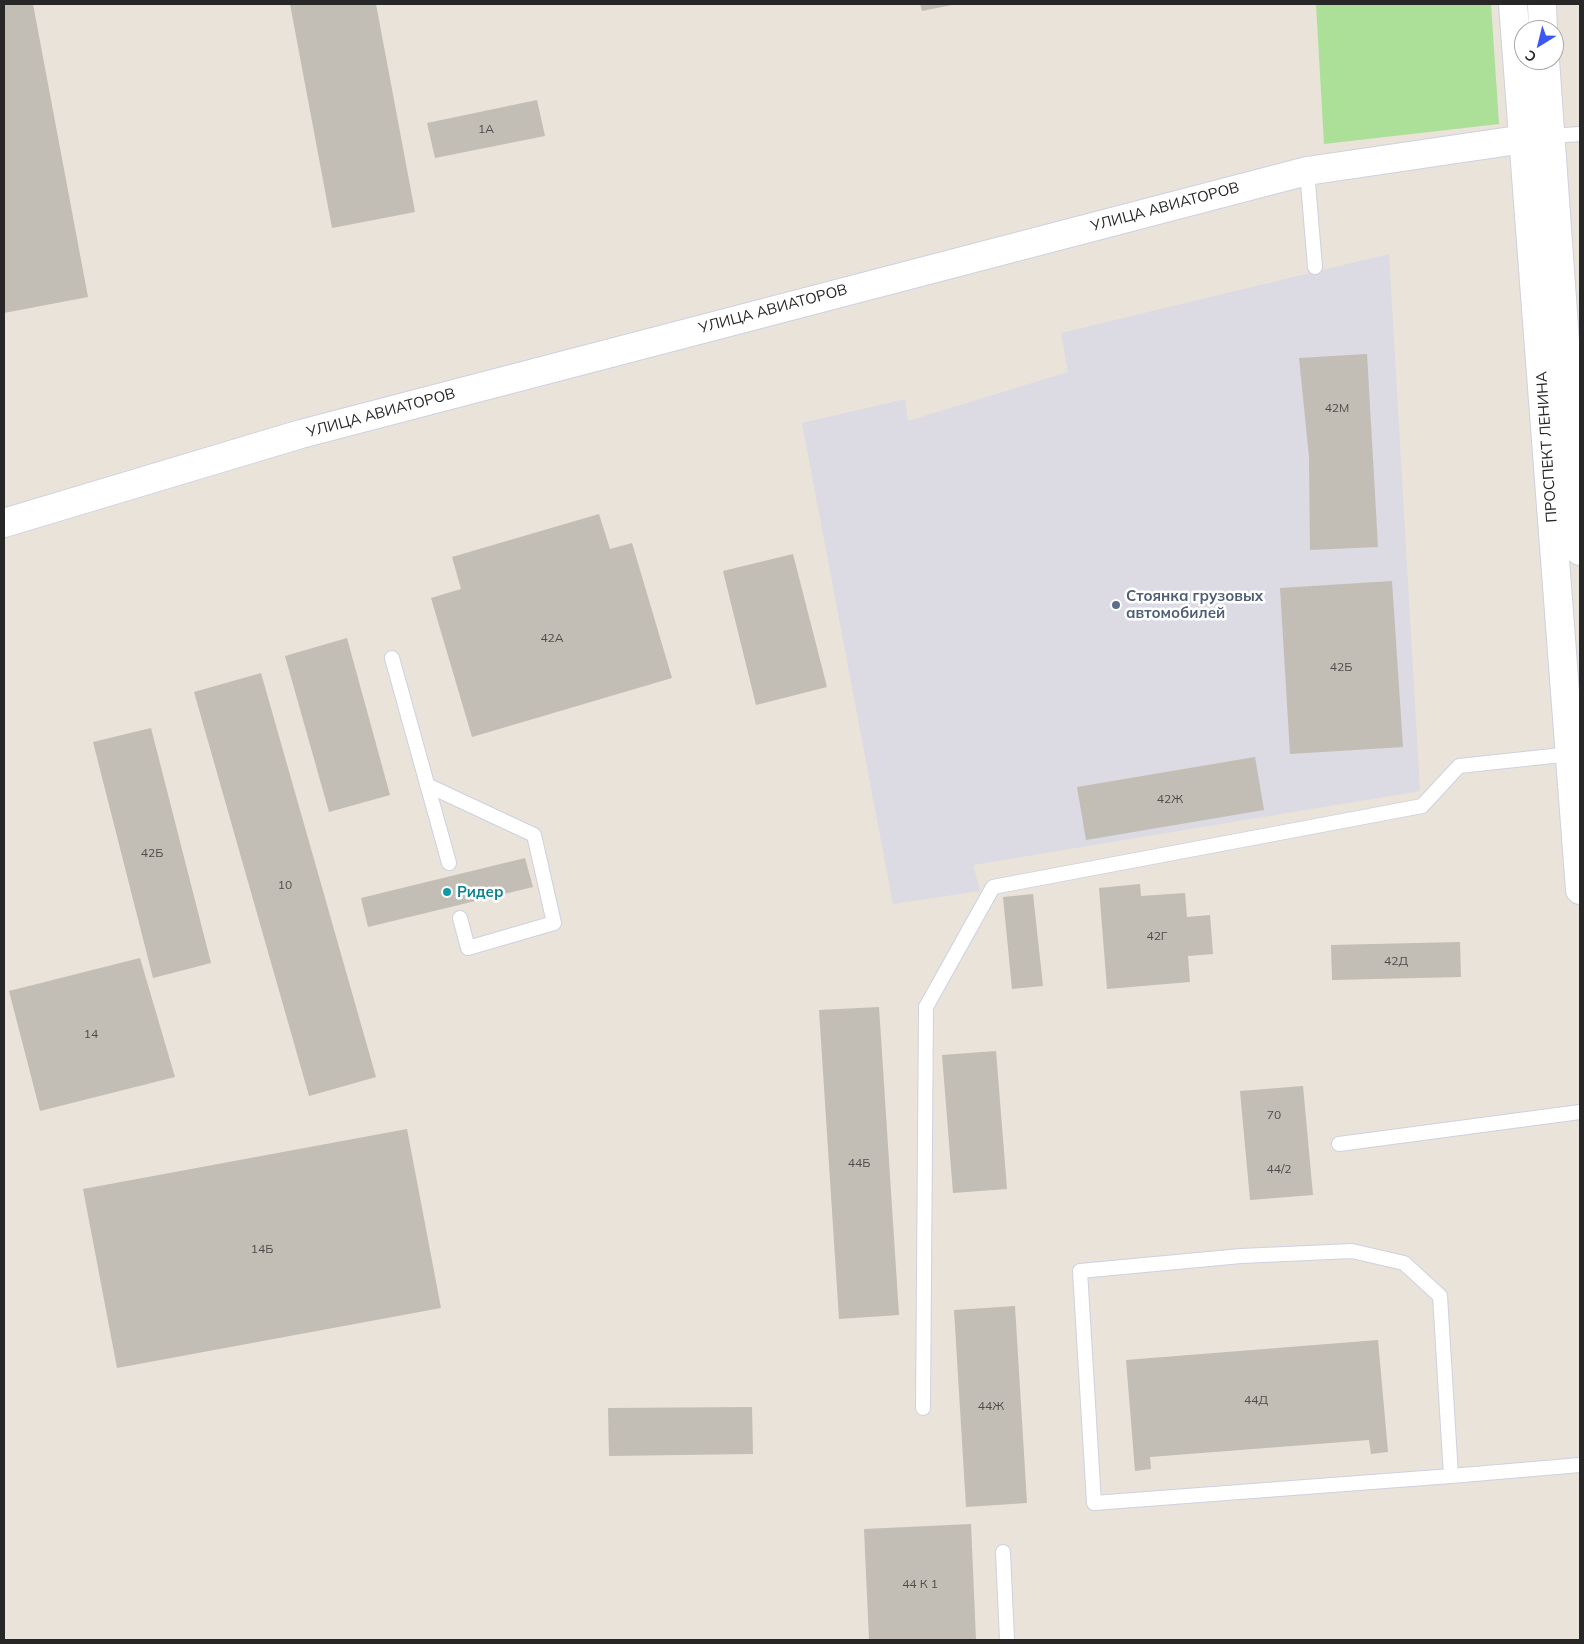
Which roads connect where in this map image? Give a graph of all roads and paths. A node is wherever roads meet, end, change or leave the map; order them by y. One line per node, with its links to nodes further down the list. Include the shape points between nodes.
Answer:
1 (1512, 4): 7 (street, ПРОСПЕКТ ЛЕНИНА)
2 (1542, 4): 3 (street)
3 (1543, 20)
4 (1547, 70): 6 (street, ПРОСПЕКТ ЛЕНИНА)
5 (1580, 134): 6 (lane)
6 (1551, 136): 7 (street, УЛИЦА АВИАТОРОВ); 11 (street, ПРОСПЕКТ ЛЕНИНА)
7 (1523, 138): 8 (street, УЛИЦА АВИАТОРОВ); 13 (street, ПРОСПЕКТ ЛЕНИНА)
8 (1307, 171): 9 (lane); 10 (street, УЛИЦА АВИАТОРОВ, via 310,431)
9 (1315, 267)
10 (4, 522)
11 (1580, 551)
12 (392, 658): 14 (lane)
13 (1571, 754): 16 (street, ПРОСПЕКТ ЛЕНИНА); 20 (lane, via 1459,766 1422,806 993,887 926,1007)
14 (427, 785): 15 (lane); 17 (lane, via 534,835 554,924 468,948)
15 (449, 863)
16 (1580, 890)
17 (460, 918)
18 (1580, 1112): 19 (lane)
19 (1339, 1144)
20 (923, 1408)
21 (1580, 1465): 22 (lane)
22 (1451, 1476): 22 (lane, via 1094,1503 1080,1271 1241,1256 1352,1251 1404,1263 1440,1296)
23 (1003, 1552): 24 (lane)
24 (1007, 1640)

